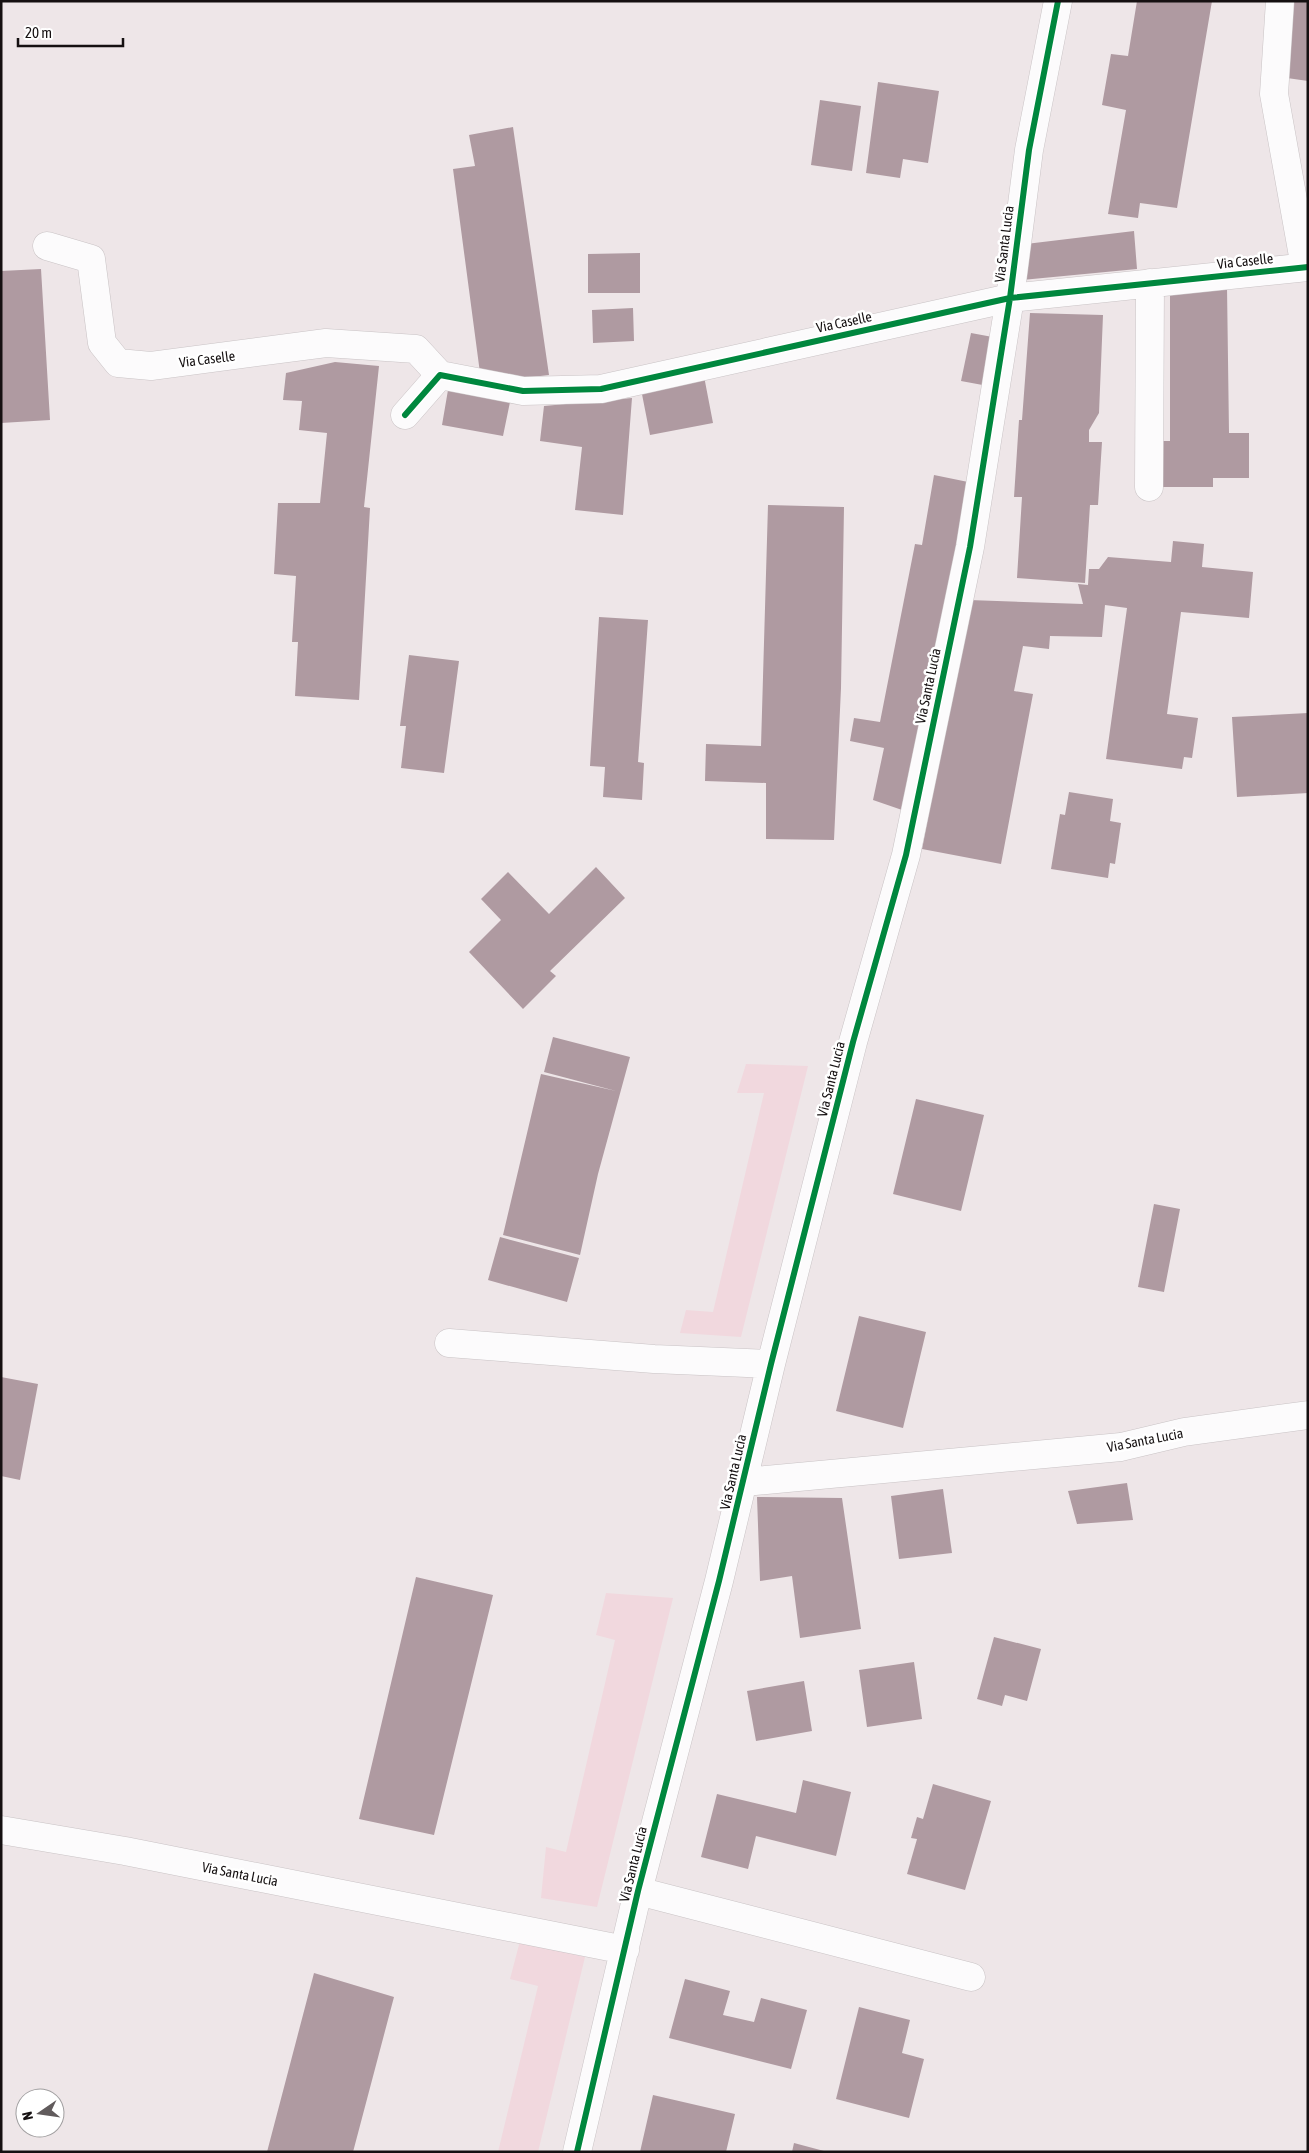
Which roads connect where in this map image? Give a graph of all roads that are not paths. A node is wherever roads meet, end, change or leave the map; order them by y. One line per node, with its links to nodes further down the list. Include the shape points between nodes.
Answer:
1 (1058, 1): 6 (street, Via Santa Lucia, via 1029,150)
2 (1280, 1): 4 (street, Via Caselle, via 1274,94)
3 (47, 246): 7 (street, Via Caselle, via 91,259 102,342 118,363 151,366 326,343 416,349)
4 (1306, 267): 5 (street, Via Caselle)
5 (1150, 283): 6 (street, Via Caselle); 9 (street)
6 (1010, 298): 7 (street, Via Caselle, via 601,389 523,391); 11 (street, Via Santa Lucia, via 970,547 906,855 853,1042)
7 (440, 375): 8 (street)
8 (405, 415)
9 (1149, 487)
10 (449, 1343): 11 (street, via 654,1360)
11 (770, 1364): 13 (street, Via Santa Lucia)
12 (1308, 1415): 13 (street, Via Santa Lucia, via 1184,1432 1120,1448)
13 (744, 1482): 15 (street, Via Santa Lucia)
14 (1, 1830): 16 (street, Via Santa Lucia, via 173,1860)
15 (638, 1891): 16 (street, Via Santa Lucia); 17 (street, Via Santa Lucia)
16 (625, 1950): 18 (street, Via Santa Lucia)
17 (971, 1977)
18 (577, 2152)

